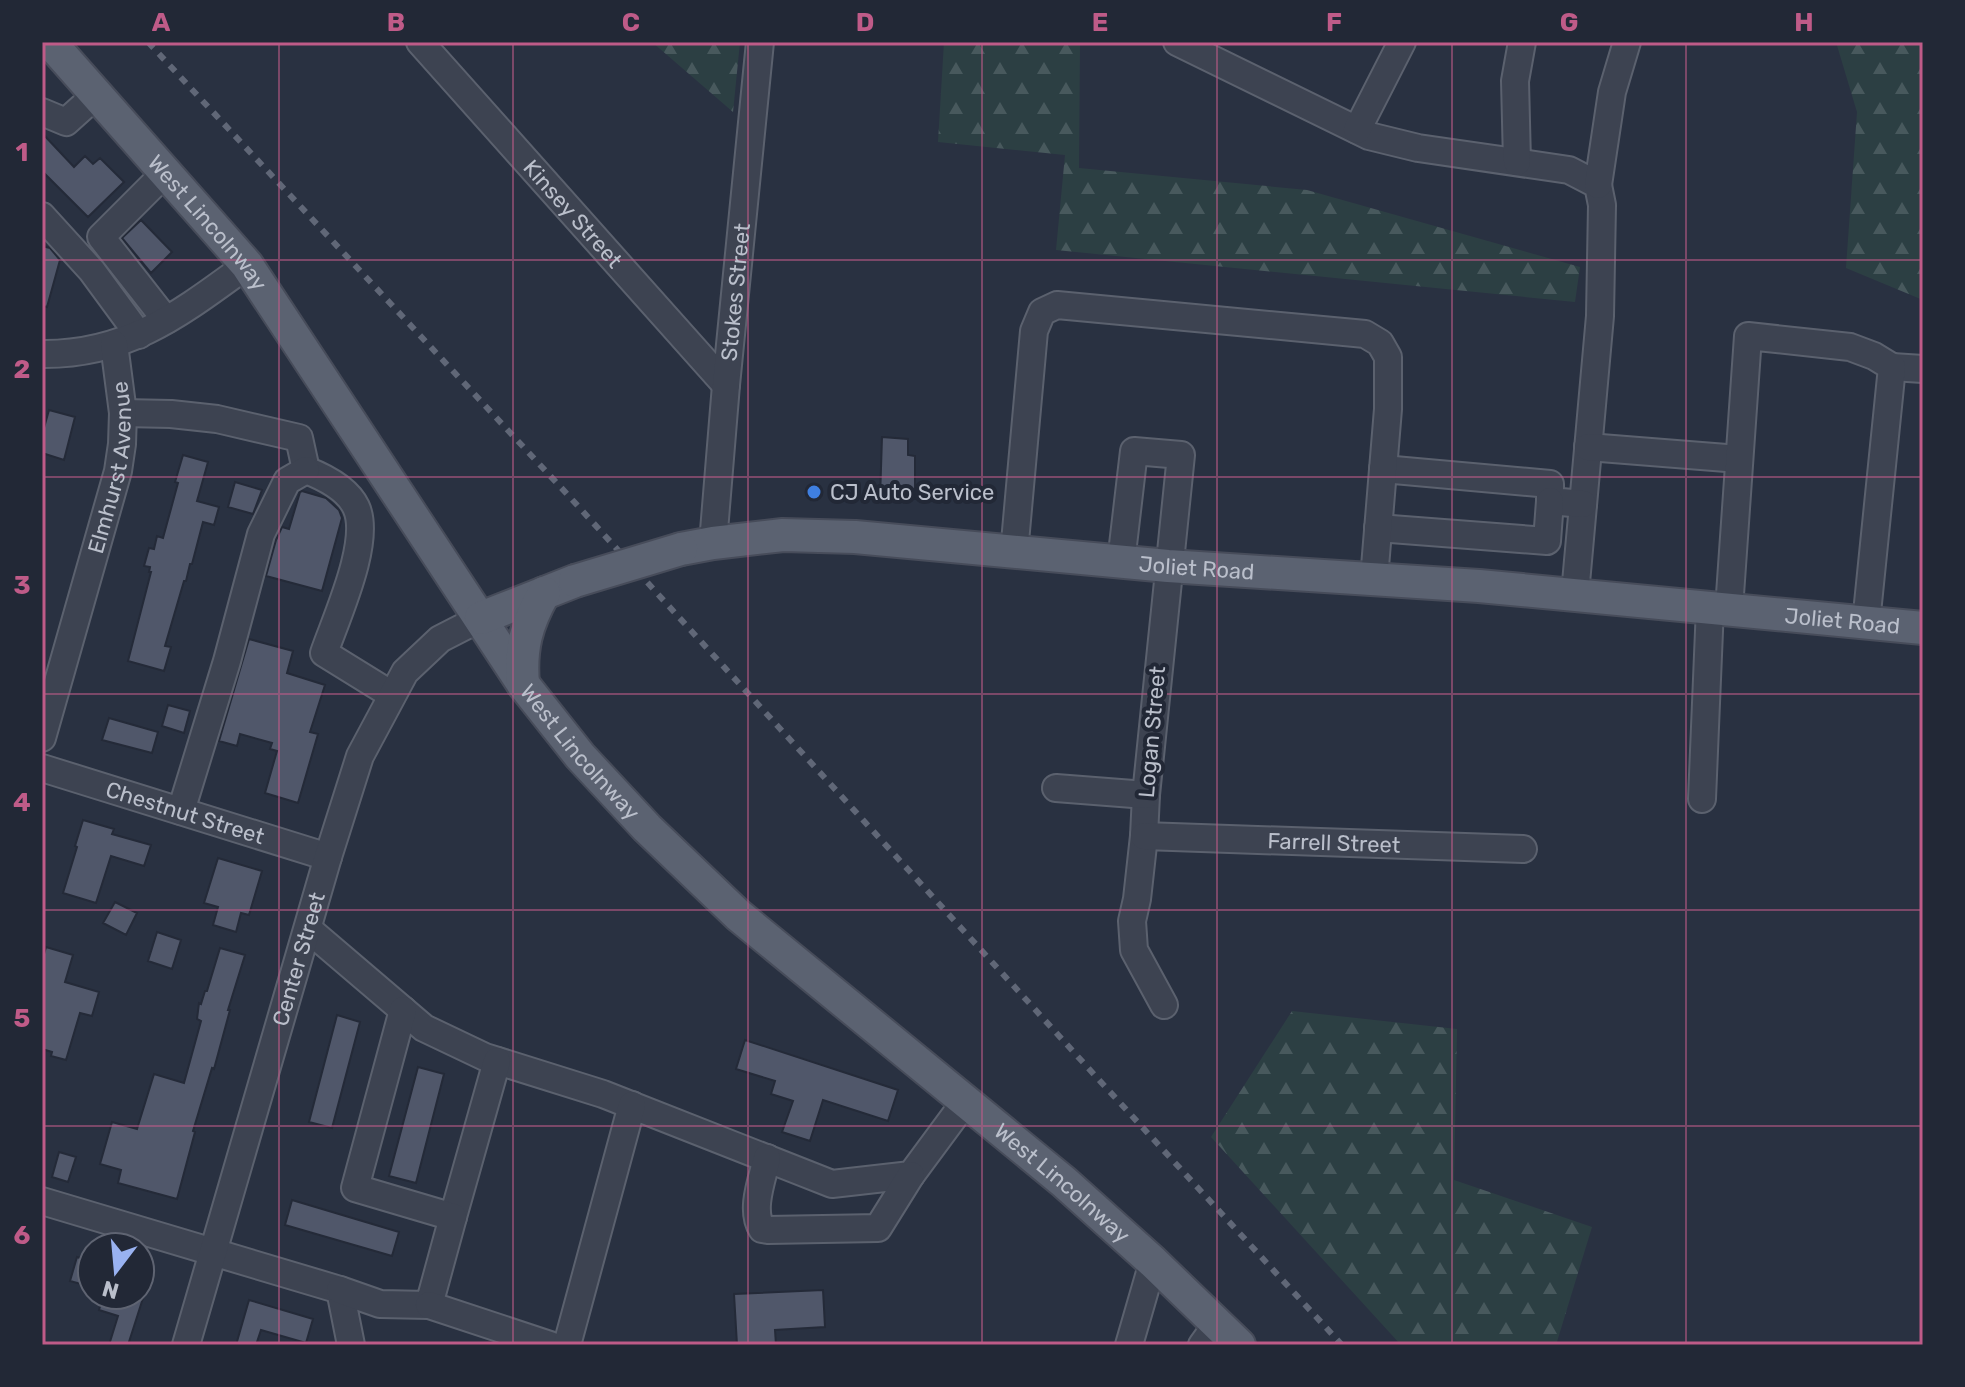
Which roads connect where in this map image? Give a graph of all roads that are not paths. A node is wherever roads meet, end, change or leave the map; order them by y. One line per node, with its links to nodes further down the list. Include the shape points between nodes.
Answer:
1 (50, 42): 8 (main road, West Lincolnway)
2 (420, 42): 24 (street, Kinsey Street)
3 (760, 42): 24 (street, Stokes Street)
4 (1177, 42): 10 (street)
5 (1402, 42): 10 (street)
6 (1522, 42): 11 (street, via 1515,81)
7 (1627, 42): 13 (street, via 1612,92)
8 (96, 95): 9 (street, via 66,122); 12 (main road, West Lincolnway)
9 (42, 112)
10 (1357, 130): 11 (street, via 1418,148)
11 (1517, 162): 13 (street, via 1569,170)
12 (165, 173): 15 (street); 17 (main road, West Lincolnway)
13 (1598, 185): 26 (street, via 1600,316)
14 (44, 221): 16 (street)
15 (101, 237): 16 (street); 18 (street)
16 (80, 257): 19 (street)
17 (247, 265): 18 (street); 41 (main road, West Lincolnway)
18 (166, 320): 19 (street)
19 (139, 335): 20 (street)
20 (114, 344): 21 (street); 25 (street, Elmhurst Avenue)
21 (42, 354)
22 (1892, 367): 23 (street); 27 (street, via 1850,347 1748,336); 42 (street)
23 (1923, 369)
24 (726, 385): 33 (street, Stokes Street)
25 (123, 413): 29 (street, via 217,419 299,438); 46 (street, Elmhurst Avenue, via 118,471)
26 (1588, 447): 27 (street); 31 (street)
27 (1739, 459): 40 (street)
28 (1383, 469): 30 (street, via 1550,484); 32 (street); 34 (street, via 1388,357 1380,343 1365,334 1057,305 1042,312 1034,331)
29 (306, 470): 45 (street, via 342,491 358,518 358,554 324,653); 51 (street, via 287,481 261,534)
30 (1550, 501): 31 (street); 32 (street, via 1547,541)
31 (1583, 504): 39 (street)
32 (1378, 528): 37 (street)
33 (713, 543): 34 (main road, Joliet Road, via 783,535 855,537); 38 (main road, Joliet Road, bridge)
34 (1014, 553): 35 (main road, Joliet Road)
35 (1121, 562): 36 (main road, Joliet Road); 36 (street, Logan Street, via 1134,451 1181,455)
36 (1168, 566): 37 (main road, Joliet Road); 49 (street, Logan Street)
37 (1374, 579): 39 (main road, Joliet Road)
38 (544, 593): 41 (main road, Joliet Road); 44 (main road, via 527,628)
39 (1575, 594): 40 (main road, Joliet Road)
40 (1720, 608): 42 (main road, Joliet Road); 50 (street)
41 (481, 618): 44 (main road, West Lincolnway); 45 (street, Center Street, via 440,639 405,672)
42 (1866, 623): 43 (main road, Joliet Road)
43 (1923, 628)
44 (523, 684): 59 (main road, West Lincolnway, via 647,828 738,915)
45 (392, 695): 54 (street, Center Street, via 360,756)
46 (42, 738)
47 (42, 768): 51 (street, Chestnut Street)
48 (1056, 788): 49 (street)
49 (1146, 795): 52 (street, Logan Street)
50 (1702, 799)
51 (181, 811): 54 (street, Chestnut Street)
52 (1144, 836): 53 (street, Farrell Street); 56 (street, Logan Street, via 1132,921 1134,950)
53 (1523, 849)
54 (328, 857): 55 (street, Center Street)
55 (308, 929): 57 (street); 65 (street, Center Street)
56 (1164, 1005)
57 (403, 1010): 58 (street, via 424,1028); 64 (street, via 355,1188)
58 (497, 1061): 60 (street); 64 (street)
59 (965, 1102): 62 (street); 66 (main road, West Lincolnway)
60 (632, 1105): 61 (street); 73 (street)
61 (767, 1158): 62 (street, via 832,1184); 62 (street, via 756,1212 762,1229 768,1230 878,1228)
62 (911, 1175)
63 (42, 1201): 65 (street)
64 (453, 1217): 68 (street)
65 (214, 1253): 67 (street); 70 (street, Center Street)
66 (1153, 1262): 69 (main road, West Lincolnway); 74 (street)
67 (340, 1290): 68 (street, via 380,1304); 71 (street)
68 (429, 1305): 72 (street)
69 (1220, 1338)
70 (186, 1345)
71 (351, 1345)
72 (550, 1345)
73 (567, 1345)
74 (1129, 1345)

